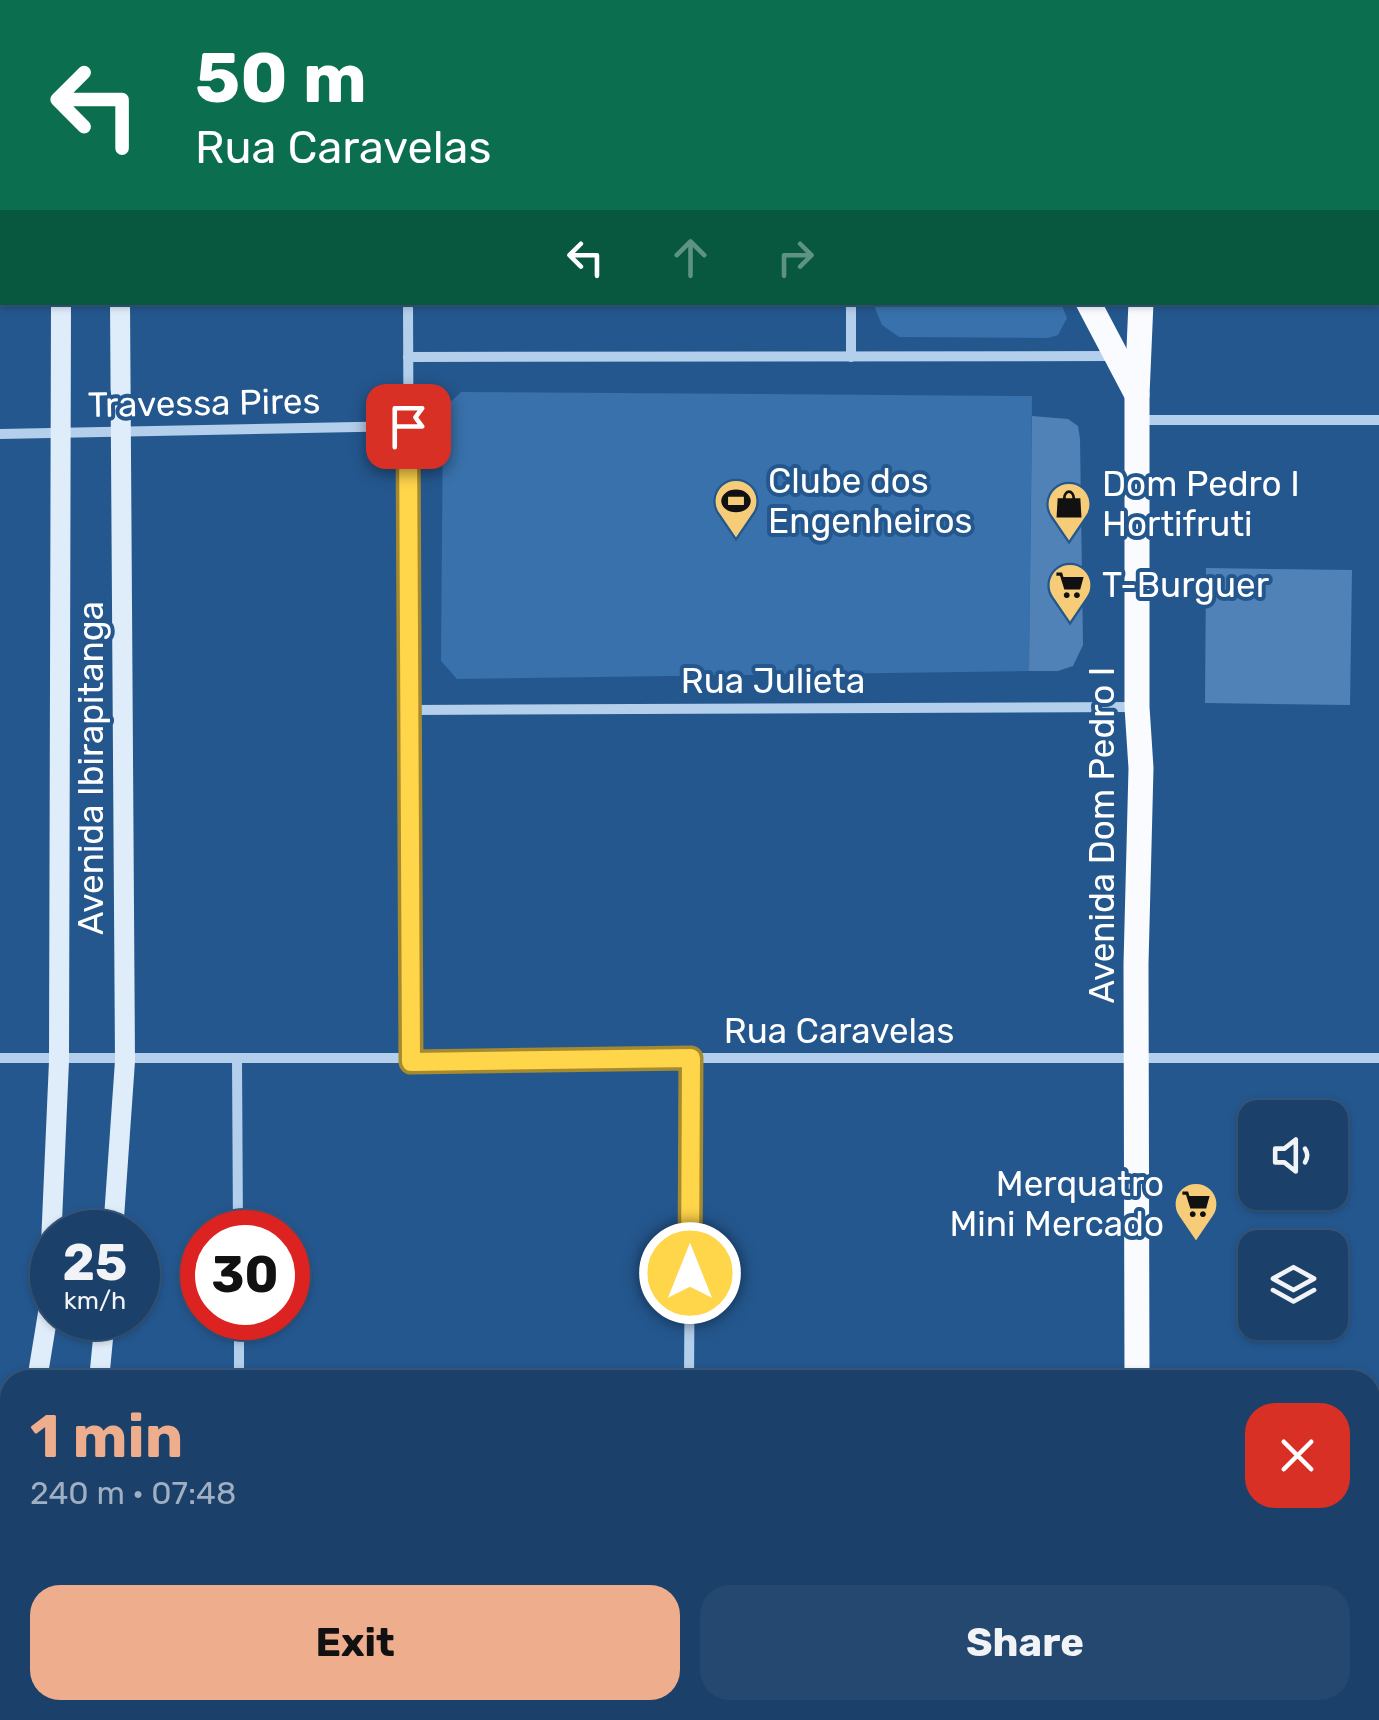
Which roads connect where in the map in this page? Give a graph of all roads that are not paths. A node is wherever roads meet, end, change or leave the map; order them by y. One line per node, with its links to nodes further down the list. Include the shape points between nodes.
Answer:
1 (61, 305): 14 (street, Avenida Ibirapitanga)
2 (120, 305): 13 (street, Avenida Ibirapitanga)
3 (408, 305): 9 (street)
4 (851, 305): 8 (street)
5 (1090, 305): 7 (main road, Avenida Dom Pedro I)
6 (1139, 305): 7 (main road)
7 (1128, 356): 8 (street); 10 (main road, Avenida Dom Pedro I)
8 (851, 357): 9 (street)
9 (408, 358): 12 (street)
10 (1137, 408): 11 (street); 16 (main road, Avenida Dom Pedro I)
11 (1379, 420)
12 (408, 426): 13 (street, Travessa Pires); 17 (street)
13 (122, 432): 14 (street, Travessa Pires); 22 (street, Avenida Ibirapitanga)
14 (63, 433): 15 (street, Travessa Pires); 24 (street, Avenida Ibirapitanga)
15 (0, 434)
16 (1136, 707): 17 (street, Rua Julieta); 21 (main road, Avenida Dom Pedro I)
17 (410, 710): 25 (street)
18 (0, 1058): 24 (street, Rua Caravelas)
19 (691, 1058): 21 (street, Rua Caravelas); 25 (street, Rua Caravelas); 33 (street)
20 (1379, 1058): 21 (street, Rua Caravelas)
21 (1137, 1059): 34 (main road, Avenida Dom Pedro I)
22 (125, 1060): 23 (street, Rua Caravelas); 24 (street, Rua Caravelas); 26 (street, Avenida Ibirapitanga)
23 (238, 1060): 25 (street, Rua Caravelas); 27 (street)
24 (59, 1061): 30 (street, Avenida Ibirapitanga, via 48,1314)
25 (411, 1062)
26 (115, 1210)
27 (238, 1210)
28 (103, 1340): 31 (street)
29 (239, 1340): 32 (street)
30 (39, 1370)
31 (100, 1370)
32 (239, 1370)
33 (689, 1370)
34 (1138, 1370)

